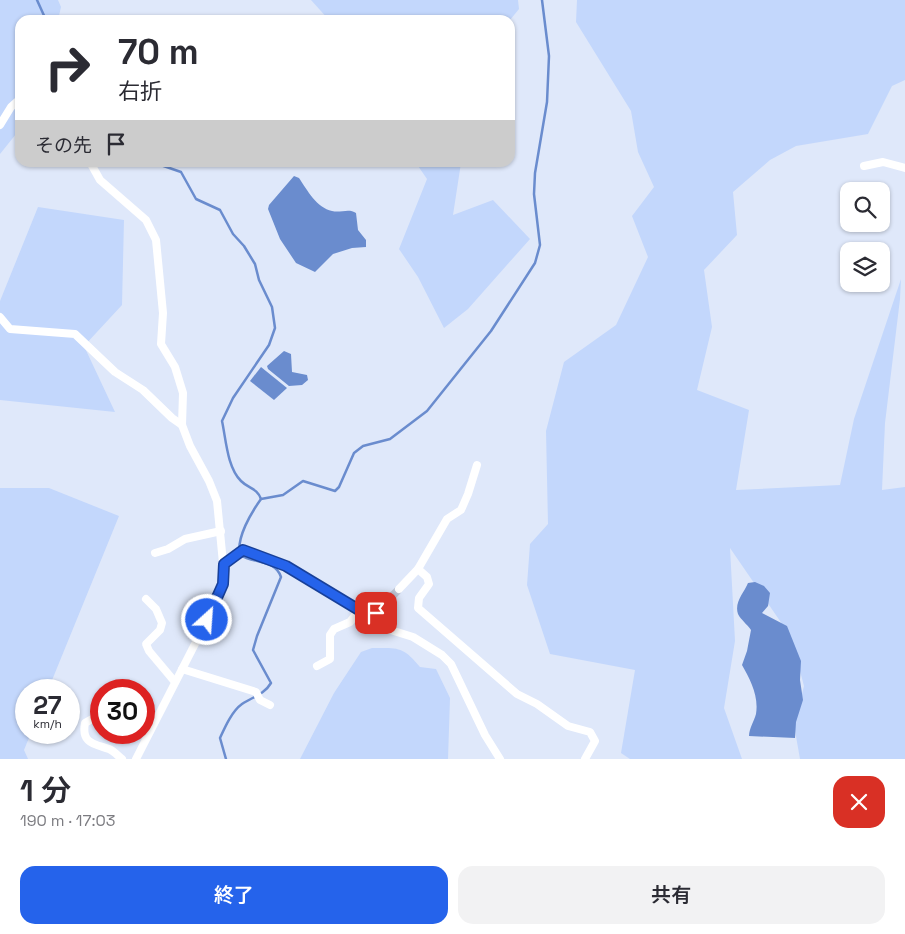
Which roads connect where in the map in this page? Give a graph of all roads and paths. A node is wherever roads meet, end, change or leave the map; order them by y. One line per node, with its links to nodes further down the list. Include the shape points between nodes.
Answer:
1 (15, 103): 2 (street)
2 (0, 125)
3 (864, 166): 5 (street, via 883,162)
4 (93, 167): 7 (street, via 100,180 146,220 156,240 163,313 161,344 184,393)
5 (905, 168)
6 (0, 317): 7 (street, via 10,329 76,334 115,372 143,390)
7 (182, 425): 9 (street, via 210,481)
8 (477, 465): 12 (street, via 461,510 447,519)
9 (221, 530): 10 (street, via 186,539); 11 (street)
10 (155, 553)
11 (224, 564): 15 (street, via 243,550 286,566); 19 (street, via 223,584 217,601)
12 (418, 569): 13 (street); 28 (street, via 429,584 419,598 418,608 517,694 568,726 590,732 594,741)
13 (399, 589)
14 (146, 599): 20 (street, via 156,609 162,623 160,630 146,644)
15 (359, 610): 17 (street); 18 (street, via 350,622 334,629 330,635 330,659)
16 (376, 613): 17 (street)
17 (370, 620): 27 (street, via 413,637 442,655 450,664)
18 (317, 666)
19 (182, 669): 20 (street); 21 (street, via 256,692 260,700)
20 (175, 682): 26 (street)
21 (270, 704)
22 (90, 721): 23 (street, via 86,723)
23 (90, 742)
24 (92, 744): 25 (street, via 109,749)
25 (122, 759)
26 (136, 759)
27 (500, 759)
28 (585, 759)

